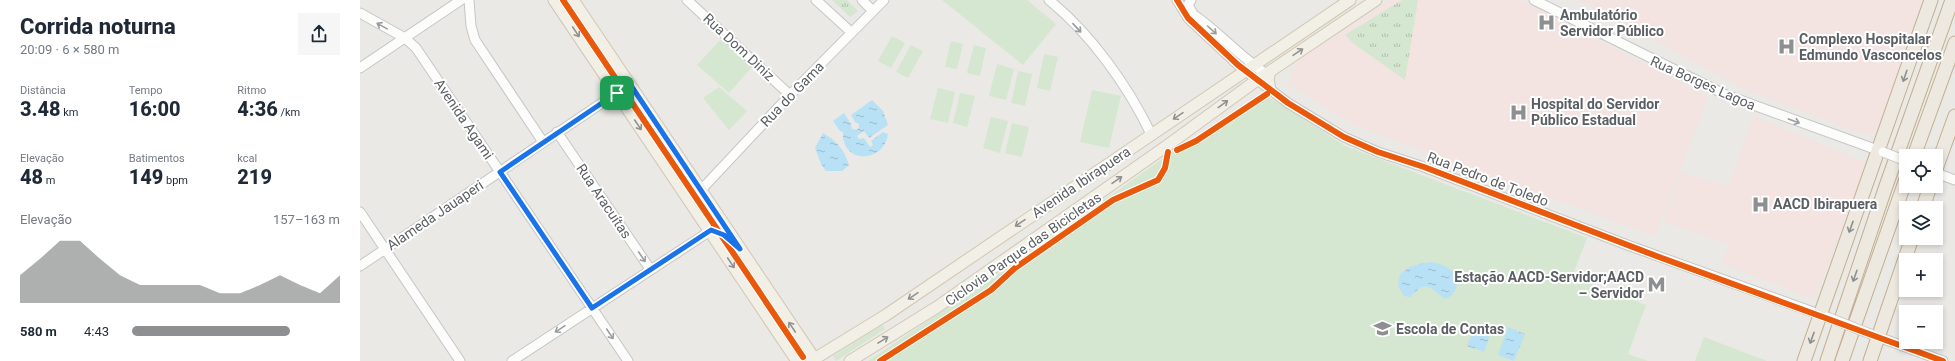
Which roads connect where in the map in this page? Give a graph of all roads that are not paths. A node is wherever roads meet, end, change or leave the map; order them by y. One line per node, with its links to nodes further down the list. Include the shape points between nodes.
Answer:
1 (461, 0): 20 (street)
2 (469, 0): 32 (street, via 475,40)
3 (554, 0): 27 (main road, one-way to 27)
4 (573, 0): 25 (main road)
5 (687, 0): 28 (street, Rua Dom Diniz)
6 (816, 0): 19 (street)
7 (862, 0): 17 (street)
8 (884, 0): 17 (street, Rua do Gama)
9 (1049, 0): 31 (street, one-way to 31, via 1094,46 1126,88)
10 (1174, 0): 16 (street)
11 (1350, 0): 23 (main road, Avenida Ibirapuera)
12 (1376, 0): 24 (main road, Avenida Ibirapuera, one-way to 12)
13 (1534, 0): 35 (street, Rua Borges Lagoa, one-way to 35, via 1726,96)
14 (1931, 0): 35 (highway, one-way to 35)
15 (1952, 0): 59 (highway, one-way to 59)
16 (1185, 2): 23 (street, one-way to 23); 23 (street, via 1188,18)
17 (872, 11): 19 (street, Rua do Gama)
18 (360, 13): 20 (street, Avenida Agami, one-way to 18)
19 (851, 32): 28 (street, Rua do Gama)
20 (405, 38): 22 (street); 37 (street, Avenida Agami, via 418,51)
21 (1955, 43): 33 (highway)
22 (360, 68)
23 (1249, 68): 24 (street); 31 (main road, Avenida Ibirapuera, one-way to 31)
24 (1264, 75): 26 (main road); 53 (main road, Avenida Ibirapuera, one-way to 24, via 937,307)
25 (630, 84): 27 (street, Alameda Jauaperi); 40 (main road)
26 (1270, 89): 50 (street, Rua Pedro de Toledo, via 1322,125 1378,152)
27 (617, 93): 30 (street, Alameda Jauaperi); 43 (main road, one-way to 43)
28 (790, 95): 40 (street, Rua do Gama)
29 (1955, 116): 34 (highway)
30 (557, 132): 32 (street, Alameda Jauaperi); 48 (street, Rua Aracuítas, one-way to 48)
31 (1151, 134): 52 (main road, Avenida Ibirapuera, one-way to 52, via 886,315)
32 (543, 142): 37 (street, Alameda Jauaperi)
33 (1917, 149)
34 (1943, 149)
35 (1881, 152): 36 (street, Rua Borges Lagoa, bridge); 50 (highway, one-way to 50)
36 (1899, 158)
37 (500, 172): 46 (street, Alameda Jauaperi); 49 (street, Avenida Agami)
38 (1943, 176): 39 (street)
39 (1955, 180)
40 (701, 190): 45 (main road)
41 (1901, 193): 60 (highway)
42 (360, 212): 46 (street)
43 (710, 231): 45 (main road, via 713,229 719,232); 48 (street); 57 (main road, one-way to 57)
44 (1909, 245): 51 (highway)
45 (740, 249): 52 (main road, one-way to 45)
46 (385, 250): 47 (street, Alameda Jauaperi); 54 (street)
47 (360, 266)
48 (650, 269): 49 (street)
49 (592, 308): 55 (street, one-way to 55); 56 (street, Avenida Agami, one-way to 56)
50 (1824, 316): 51 (street, Rua Pedro de Toledo, bridge); 58 (highway, one-way to 58)
51 (1876, 336): 61 (highway); 62 (street)
52 (814, 360)
53 (852, 360)
54 (460, 361)
55 (512, 361)
56 (628, 361)
57 (797, 361)
58 (1804, 361)
59 (1827, 361)
60 (1842, 361)
61 (1870, 361)
62 (1943, 361)

